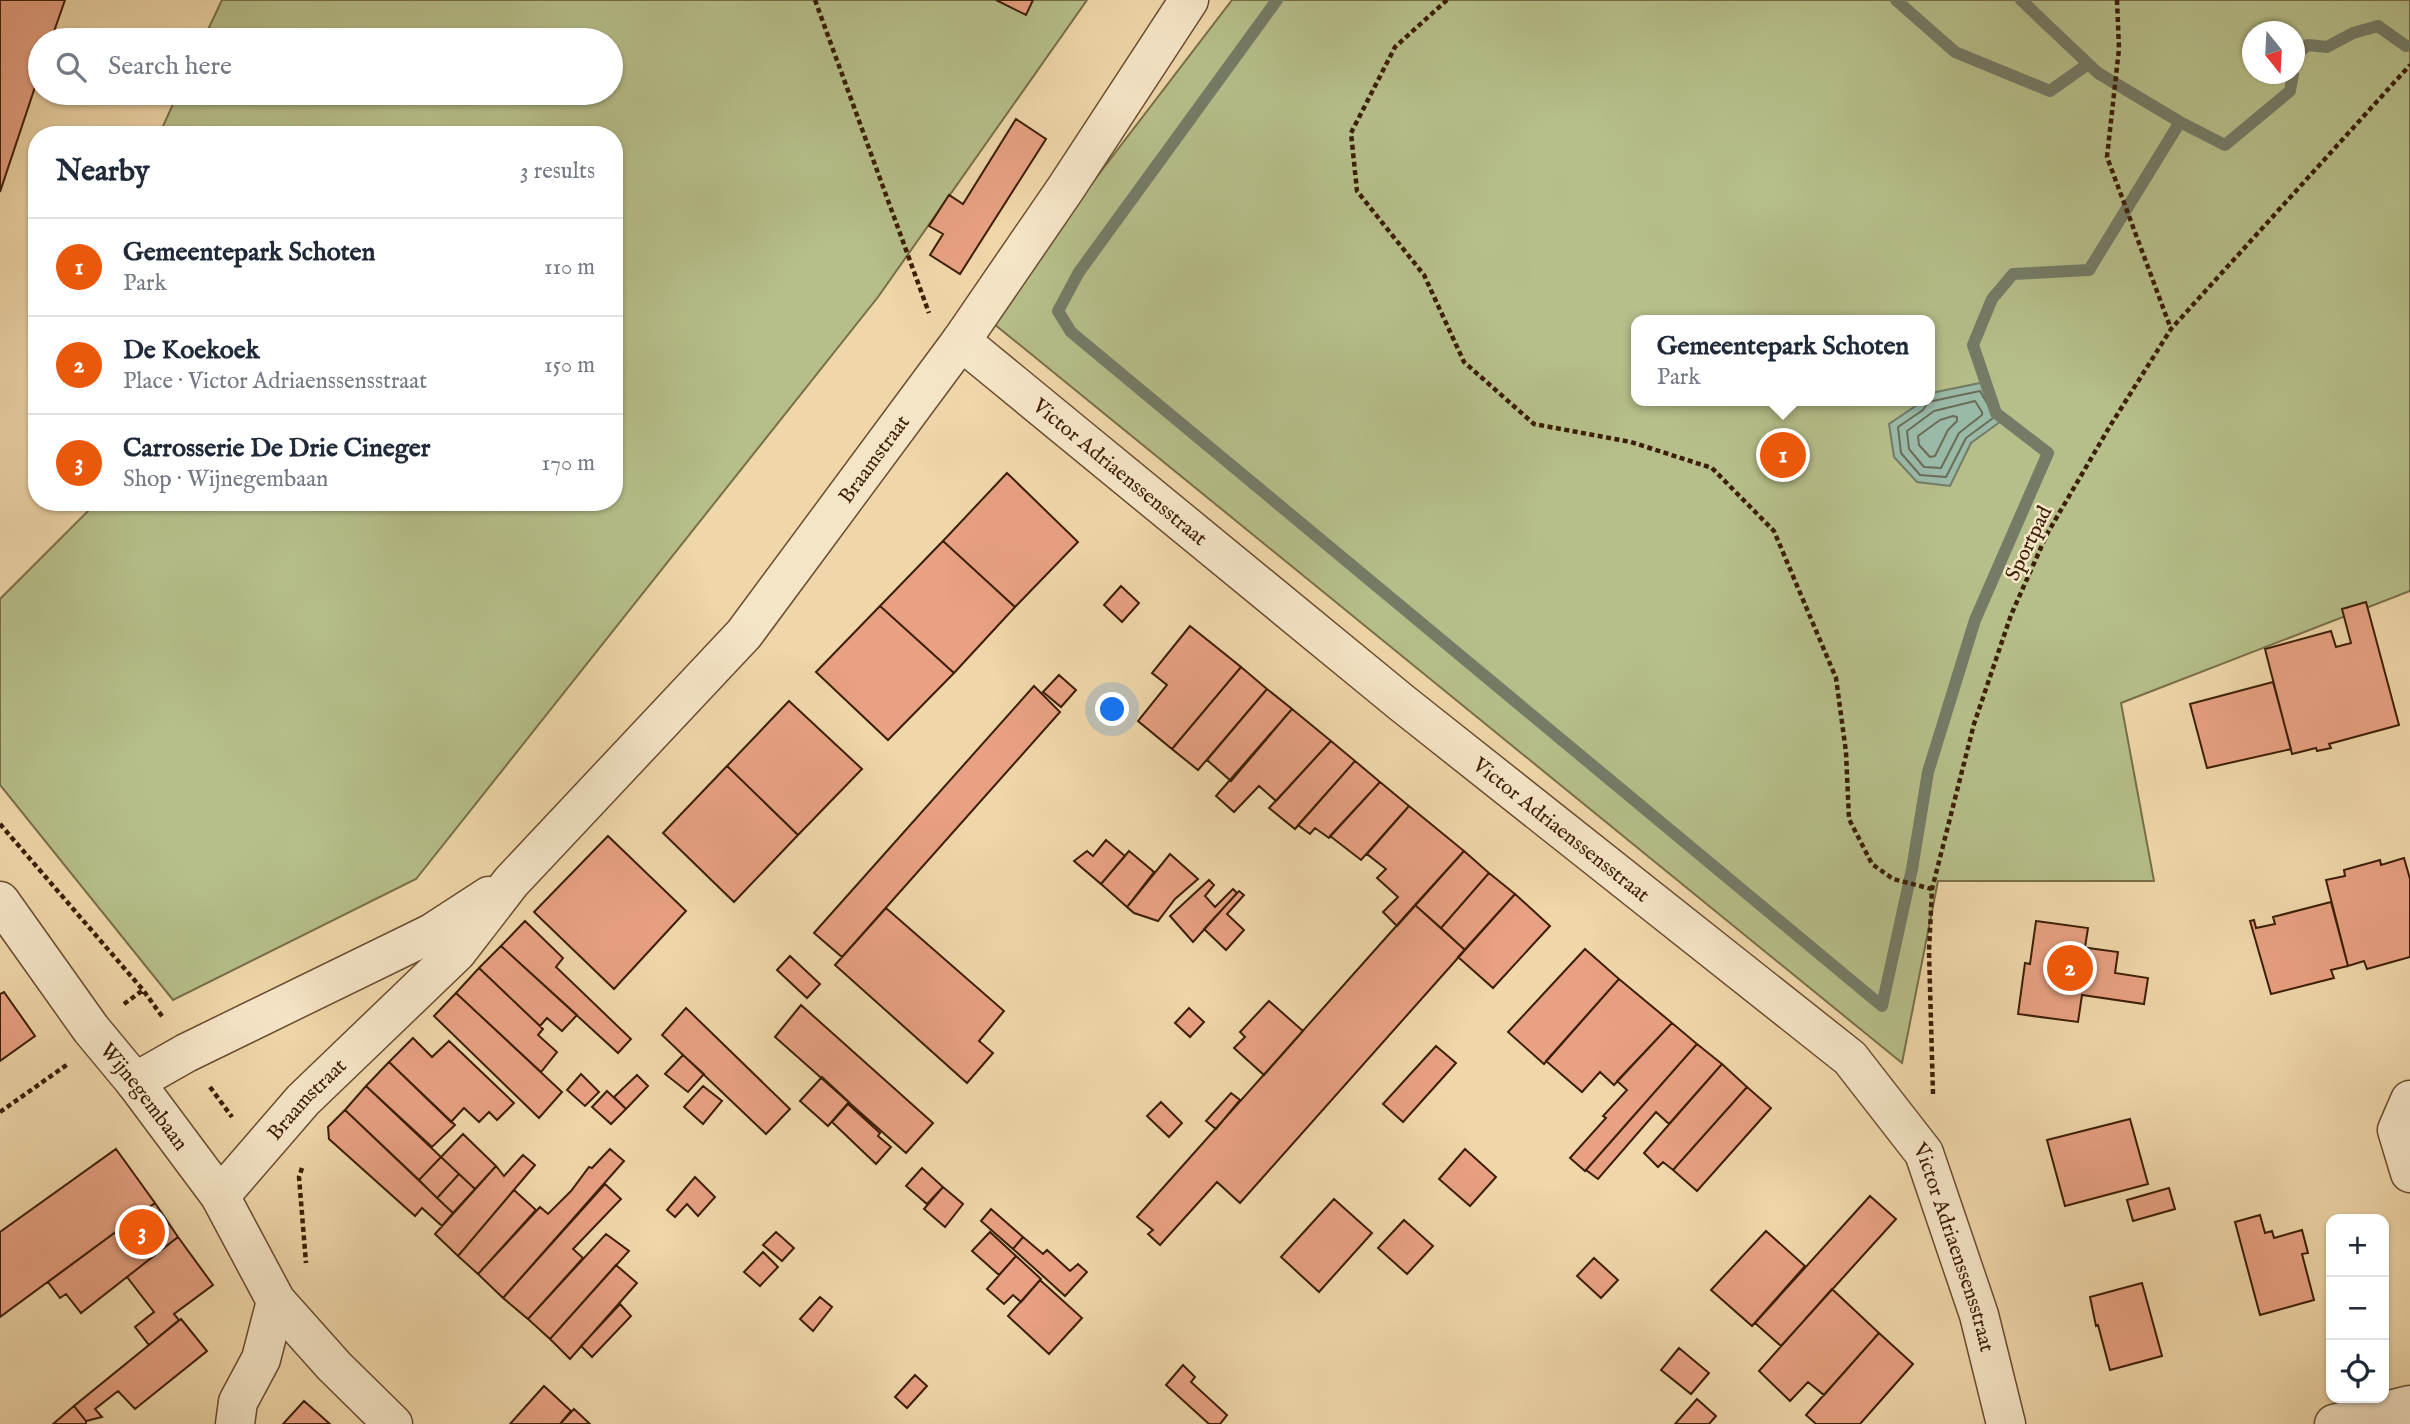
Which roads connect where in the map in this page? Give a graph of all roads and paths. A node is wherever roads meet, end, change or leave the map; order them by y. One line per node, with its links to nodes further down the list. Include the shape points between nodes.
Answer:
1 (815, 0): 7 (path)
2 (1189, 0): 7 (street, Braamstraat)
3 (1447, 0): 10 (path, via 1395,47 1351,133 1357,191 1424,275 1464,362 1534,424 1631,442 1712,468 1774,531 1836,678 1849,819 1872,864 1893,879)
4 (2117, 0): 6 (path, via 2119,52 2107,157)
5 (2410, 65): 6 (path, Sportpad)
6 (2171, 329): 10 (path, Sportpad, via 2047,534 2011,615 1975,724)
7 (953, 351): 9 (street, Braamstraat, via 744,634); 19 (street, Victor Adriaenssensstraat, via 1850,1058)
8 (0, 824): 14 (path, via 143,989)
9 (511, 882): 12 (street, Braamstraat, via 432,933); 13 (street, Braamstraat, via 457,952)
10 (1930, 888): 19 (path, Sportpad, via 1933,1099)
11 (0, 901): 16 (street, Wijnegembaan)
12 (364, 966): 13 (street); 14 (street, Braamstraat)
13 (398, 1010): 20 (street, Braamstraat, via 303,1100)
14 (186, 1053): 16 (street, Braamstraat); 20 (path)
15 (78, 1057): 18 (path)
16 (135, 1083): 22 (street, Wijnegembaan)
17 (2410, 1100): 21 (street, via 2397,1130)
18 (0, 1112)
19 (1914, 1139): 27 (street, Victor Adriaenssensstraat, via 1924,1153 1979,1315)
20 (258, 1154): 22 (street, Braamstraat); 23 (path, via 280,1174 299,1177 306,1266)
21 (2410, 1173)
22 (220, 1196): 23 (street, Wijnegembaan)
23 (276, 1301): 25 (street, via 261,1359 238,1402); 26 (street, Wijnegembaan)
24 (2410, 1405): 28 (street)
25 (235, 1424)
26 (393, 1424)
27 (2006, 1424)
28 (2334, 1424)

